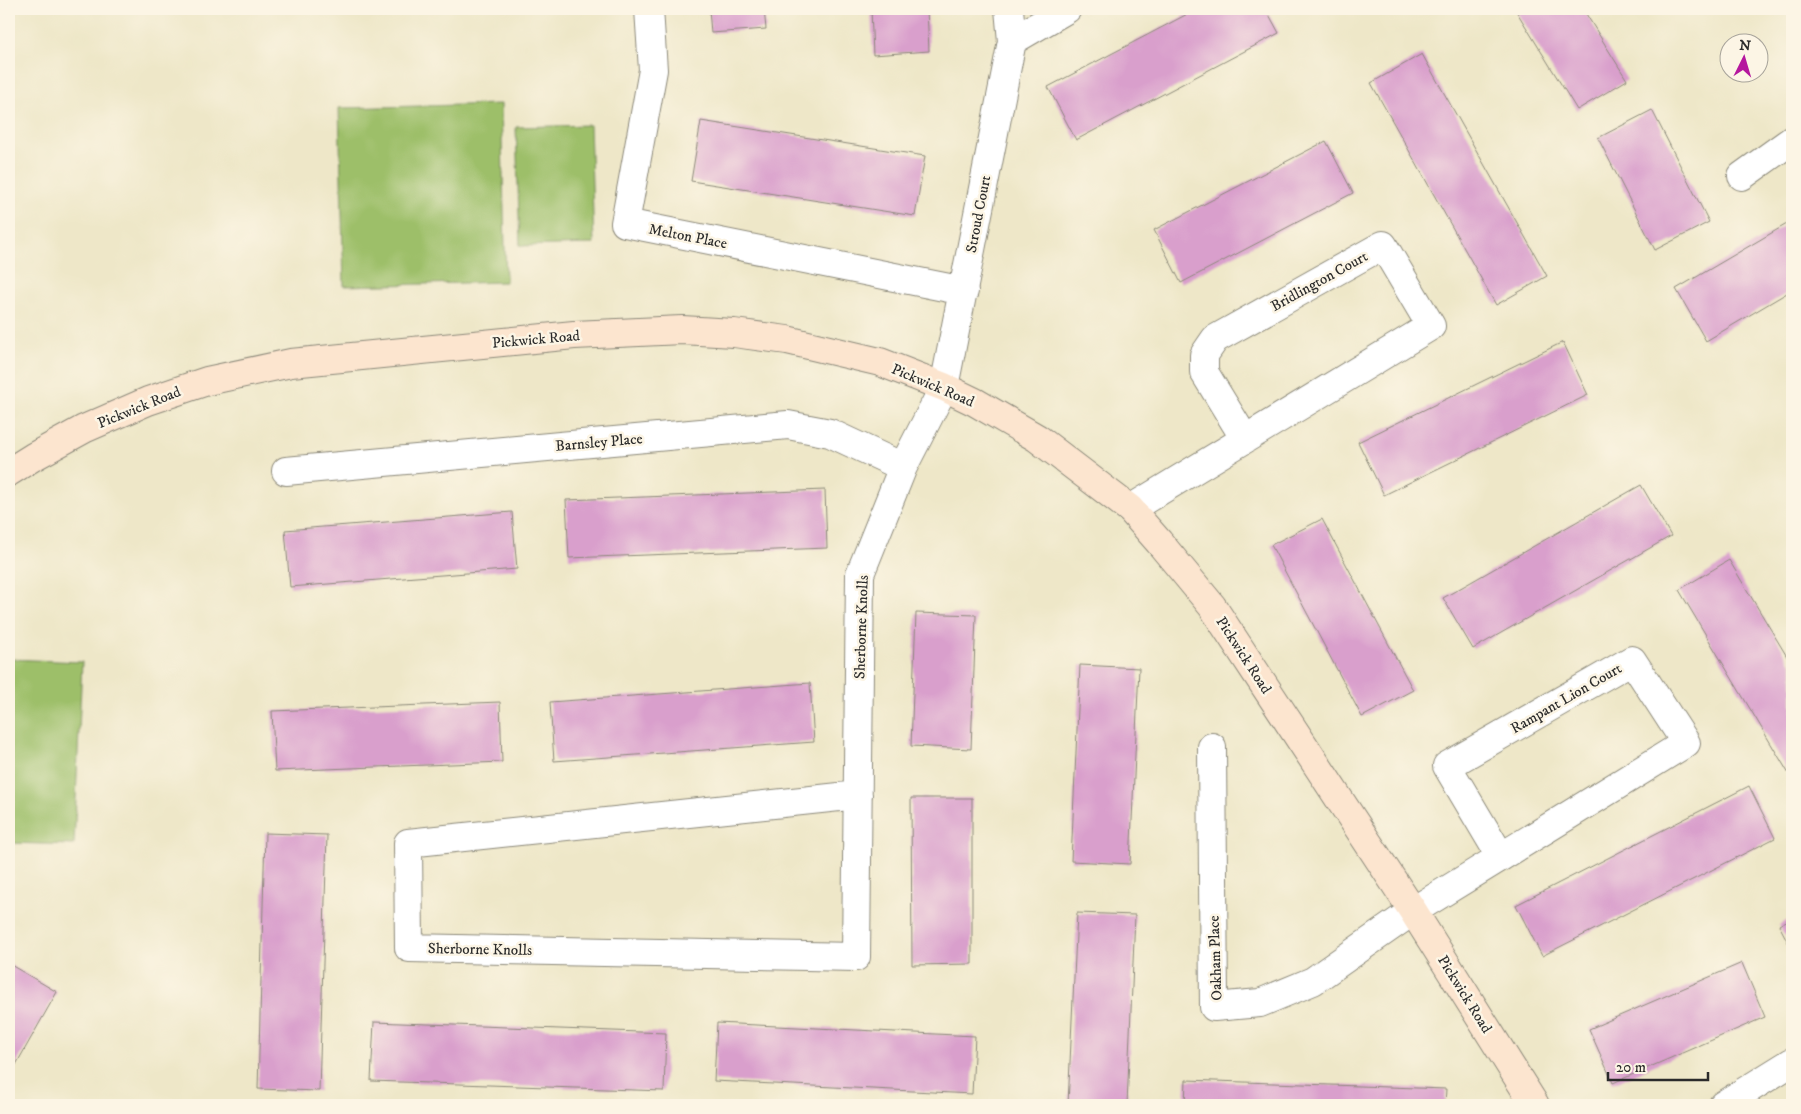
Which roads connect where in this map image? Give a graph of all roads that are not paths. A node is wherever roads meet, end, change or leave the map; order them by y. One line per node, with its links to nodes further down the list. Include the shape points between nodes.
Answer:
1 (649, 9): 7 (street, Melton Place, via 652,70 625,224)
2 (1009, 9): 4 (street, Stroud Court)
3 (1067, 9): 4 (street)
4 (1012, 41): 7 (street, Stroud Court)
5 (1792, 140): 6 (street)
6 (1742, 176)
7 (964, 291): 8 (street, Stroud Court)
8 (944, 387): 10 (street, Sherborne Knolls); 12 (street, Pickwick Road, via 880,362 787,340 682,330 574,335 291,363 207,381 148,401 84,429); 13 (street, Pickwick Road, via 1037,438)
9 (1246, 439): 9 (street, Bridlington Court, via 1431,326 1383,245 1215,339 1204,355 1204,372); 13 (street, Bridlington Court)
10 (903, 467): 11 (street, Barnsley Place, via 830,434 788,425); 15 (street, Sherborne Knolls, via 860,574)
11 (286, 471)
12 (9, 472)
13 (1130, 509): 17 (street, Pickwick Road, via 1212,606)
14 (1212, 747): 17 (street, Oakham Place, via 1214,1007 1260,1003 1313,981)
15 (858, 795): 15 (street, Sherborne Knolls, via 856,957 409,948 408,843)
16 (1501, 857): 16 (street, Rampant Lion Court, via 1686,743 1632,660 1446,766); 17 (street, Rampant Lion Court)
17 (1413, 911): 19 (street, Pickwick Road)
18 (1792, 1062): 20 (street)
19 (1535, 1105)
20 (1723, 1105)

